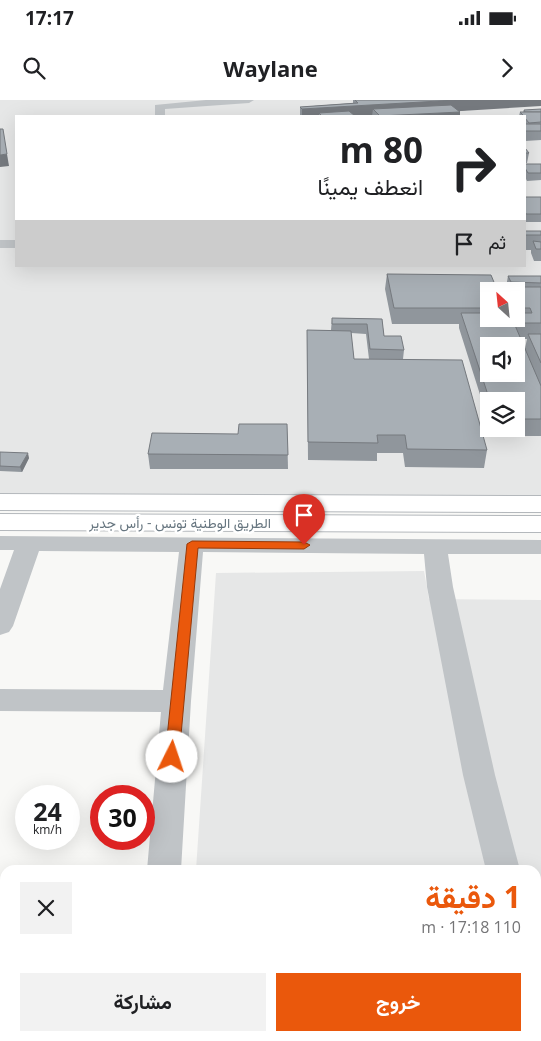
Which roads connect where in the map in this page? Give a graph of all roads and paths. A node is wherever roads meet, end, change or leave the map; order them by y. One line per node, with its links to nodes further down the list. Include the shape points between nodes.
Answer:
1 (249, 100): 2 (street)
2 (217, 101): 3 (street); 6 (street)
3 (185, 104): 4 (street, via 159,107); 5 (street)
4 (160, 115)
5 (191, 115)
6 (228, 115)
7 (0, 244): 8 (street)
8 (15, 244)
9 (0, 502): 10 (main road, الطريق الوطنية تونس - رأس جدير)
10 (541, 504)
11 (0, 522): 12 (main road, الطريق الوطنية تونس - رأس جدير)
12 (541, 524)
13 (0, 543): 14 (street)
14 (29, 543): 15 (street); 18 (street)
15 (192, 544): 16 (street); 20 (street)
16 (435, 546): 17 (street); 22 (street, via 442,596)
17 (541, 548)
18 (0, 626)
19 (0, 700): 20 (street)
20 (176, 701): 21 (street)
21 (164, 865)
22 (502, 865)

